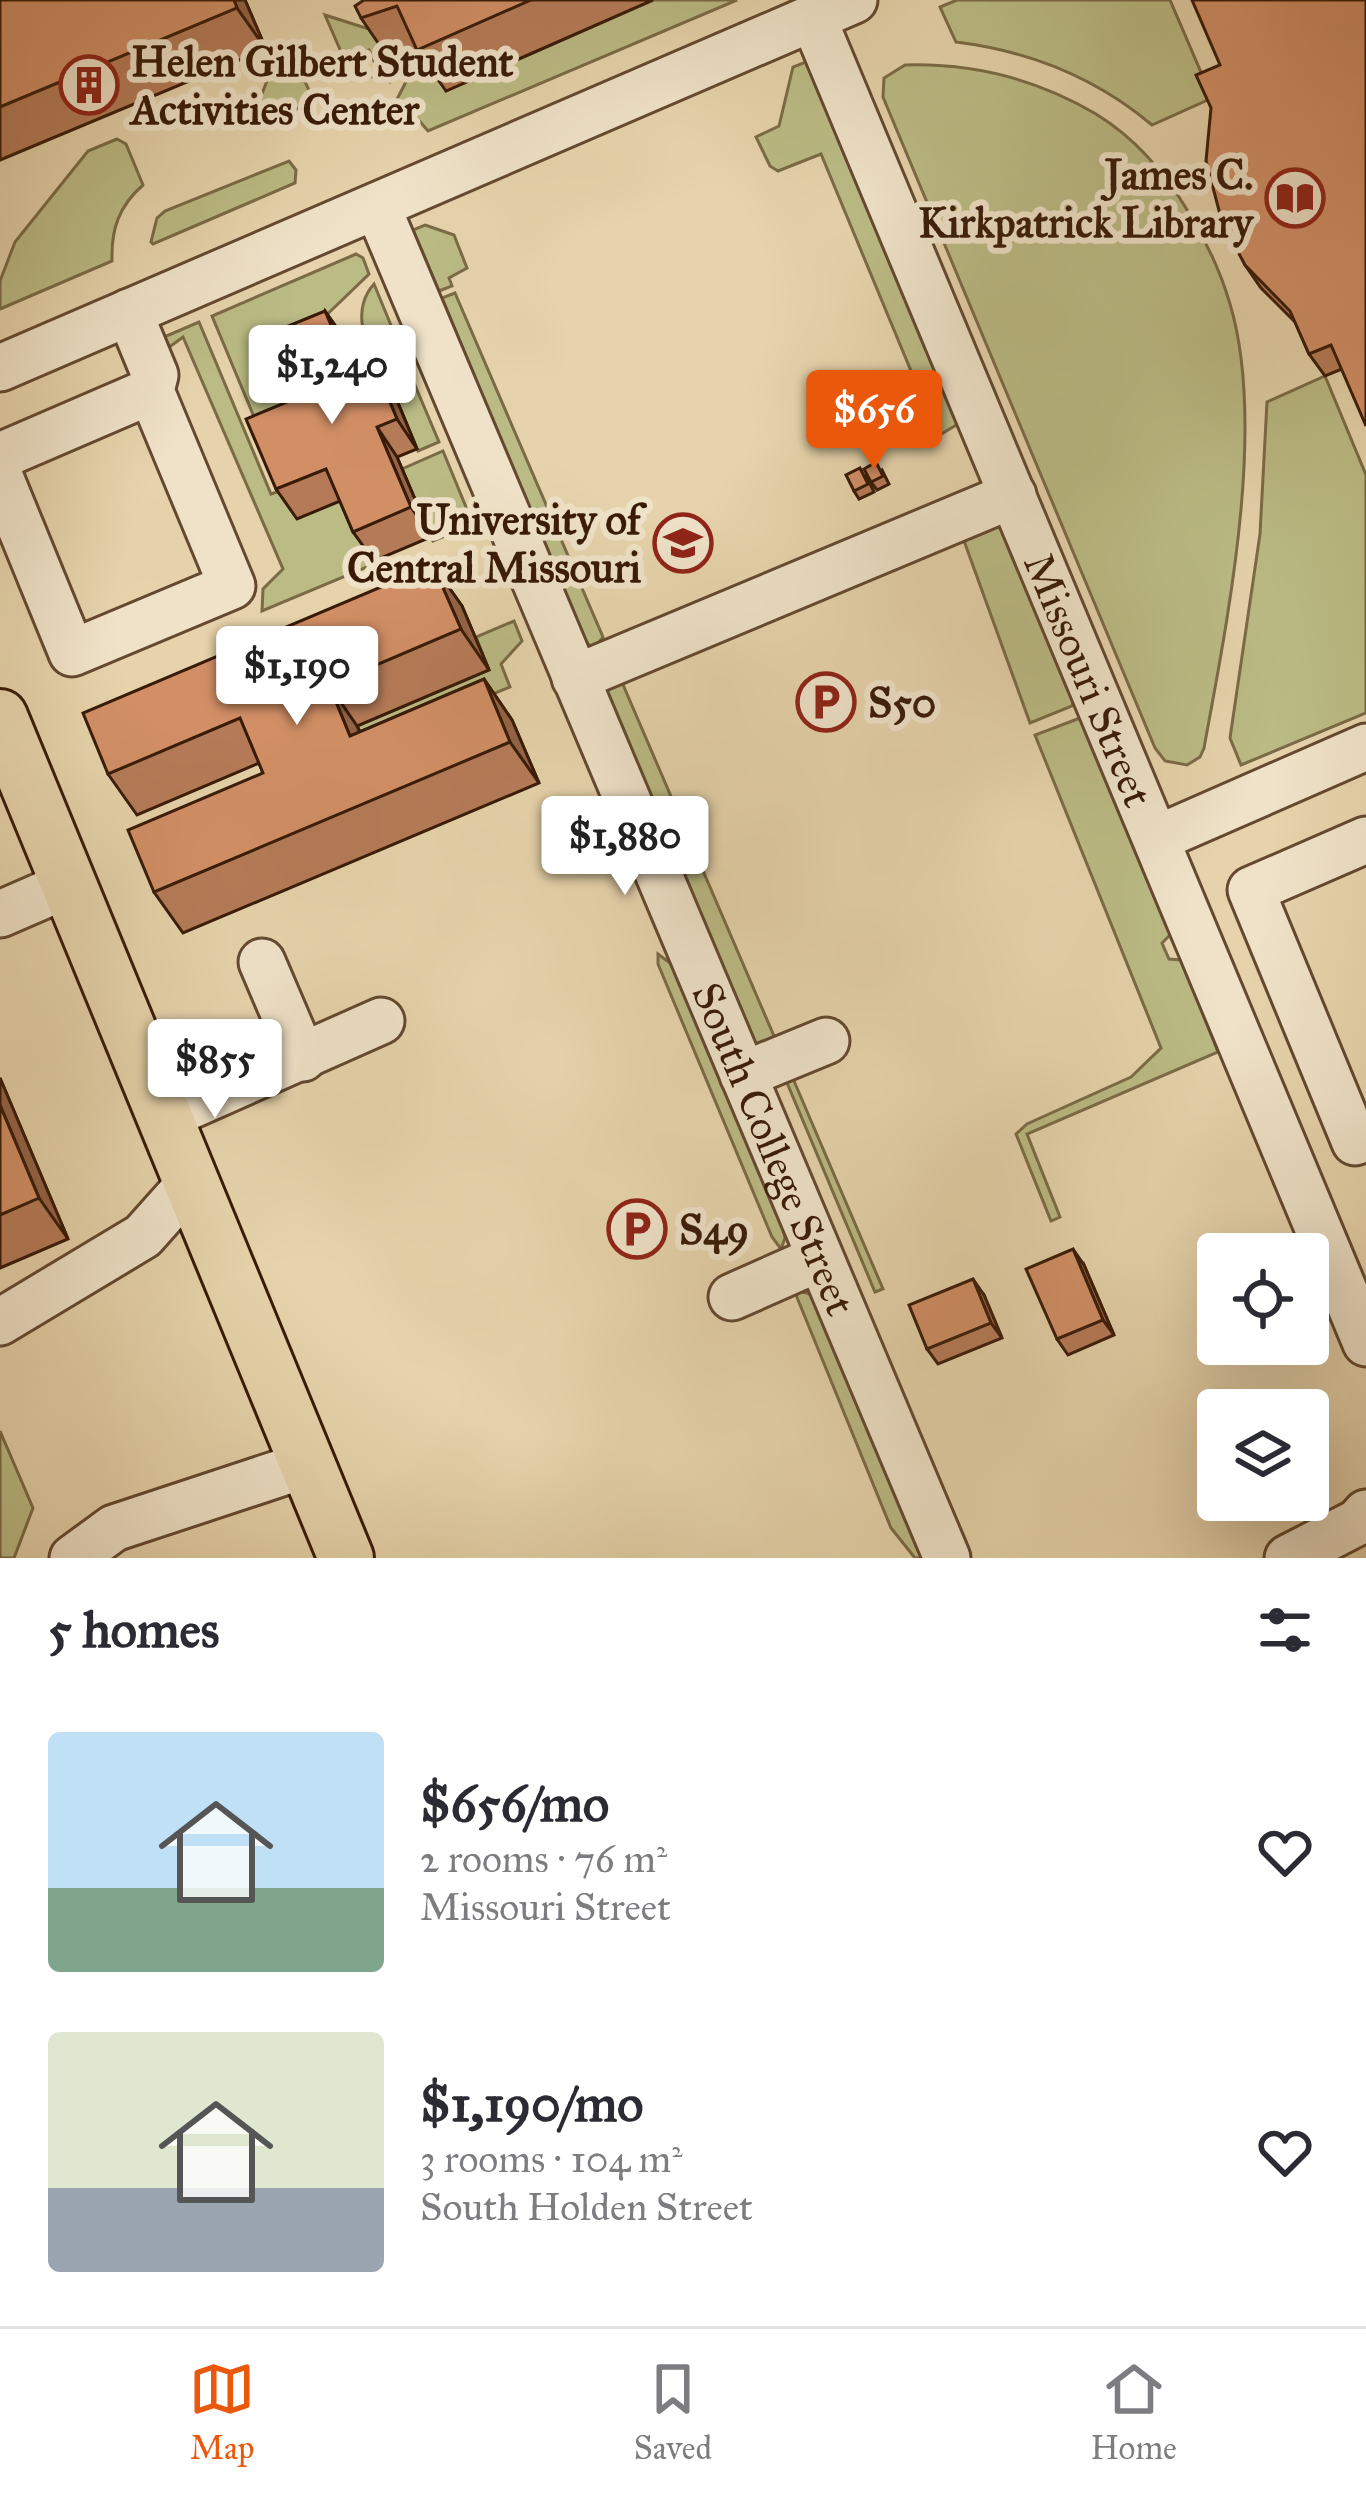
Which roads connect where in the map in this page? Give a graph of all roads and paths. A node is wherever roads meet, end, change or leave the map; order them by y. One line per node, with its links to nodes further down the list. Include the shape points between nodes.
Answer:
1 (834, 9): 2 (street); 8 (street, Missouri Street)
2 (377, 206): 3 (street); 9 (street, South College Street)
3 (116, 318): 4 (street); 5 (street, via 155,375)
4 (0, 368)
5 (151, 391): 6 (street); 7 (street, via 232,586 72,653)
6 (0, 456)
7 (0, 477)
8 (1013, 495): 9 (street); 12 (street, Missouri Street)
9 (575, 678): 20 (street, South College Street)
10 (0, 717): 14 (main road)
11 (1366, 747): 12 (street)
12 (1159, 838): 27 (street, Missouri Street)
13 (1366, 840): 22 (street, via 1251,890 1355,1142)
14 (67, 885): 15 (street); 21 (main road)
15 (0, 914)
16 (262, 962): 19 (street)
17 (381, 1021): 19 (street)
18 (826, 1040): 20 (street)
19 (303, 1058): 21 (street)
20 (743, 1075): 24 (street, South College Street)
21 (165, 1117): 23 (main road)
22 (1366, 1137)
23 (192, 1181): 26 (street, via 143,1236); 28 (main road)
24 (820, 1258): 25 (street); 32 (street, South College Street)
25 (733, 1297)
26 (0, 1322)
27 (1366, 1342)
28 (308, 1464): 30 (street, via 114,1528); 31 (main road)
29 (1366, 1513): 33 (street)
30 (74, 1558)
31 (346, 1558)
32 (947, 1558)
33 (1288, 1558)

